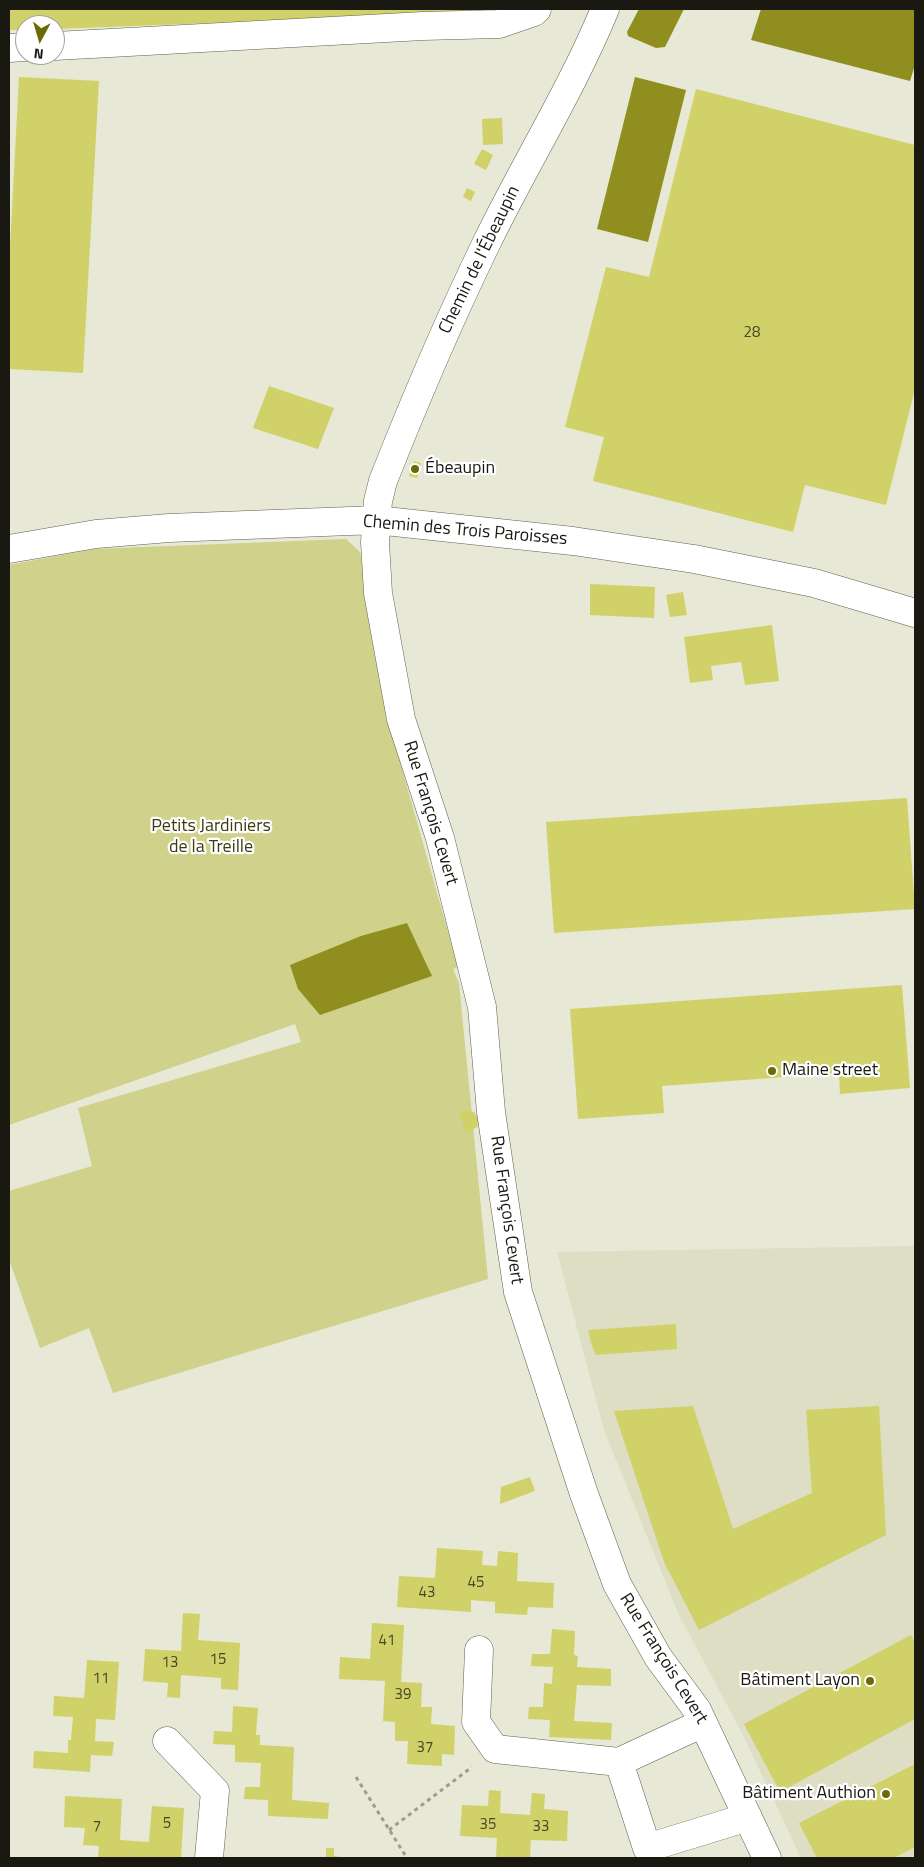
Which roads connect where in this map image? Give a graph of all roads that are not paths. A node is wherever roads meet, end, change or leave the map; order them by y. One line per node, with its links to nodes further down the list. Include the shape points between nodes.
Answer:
1 (537, 9): 3 (street, via 499,24)
2 (605, 9): 4 (street, Chemin de l'Ébeaupin, via 487,241 430,363 383,481)
3 (65, 45)
4 (376, 520): 5 (street, Chemin des Trois Paroisses, via 169,528 96,534); 6 (street, Chemin des Trois Paroisses, via 573,541 694,559 814,583); 8 (street, Rue François Cevert, via 378,594 401,719 440,838 482,1007 491,1112 518,1292 617,1584 658,1657)
5 (9, 549)
6 (915, 613)
7 (479, 1650): 10 (street, via 476,1722 495,1749)
8 (703, 1723): 10 (street); 11 (street, Rue François Cevert)
9 (167, 1741): 13 (street, via 215,1791)
10 (619, 1762): 12 (street)
11 (748, 1817): 12 (street); 14 (street, Rue François Cevert)
12 (646, 1853)
13 (209, 1858)
14 (767, 1858)

